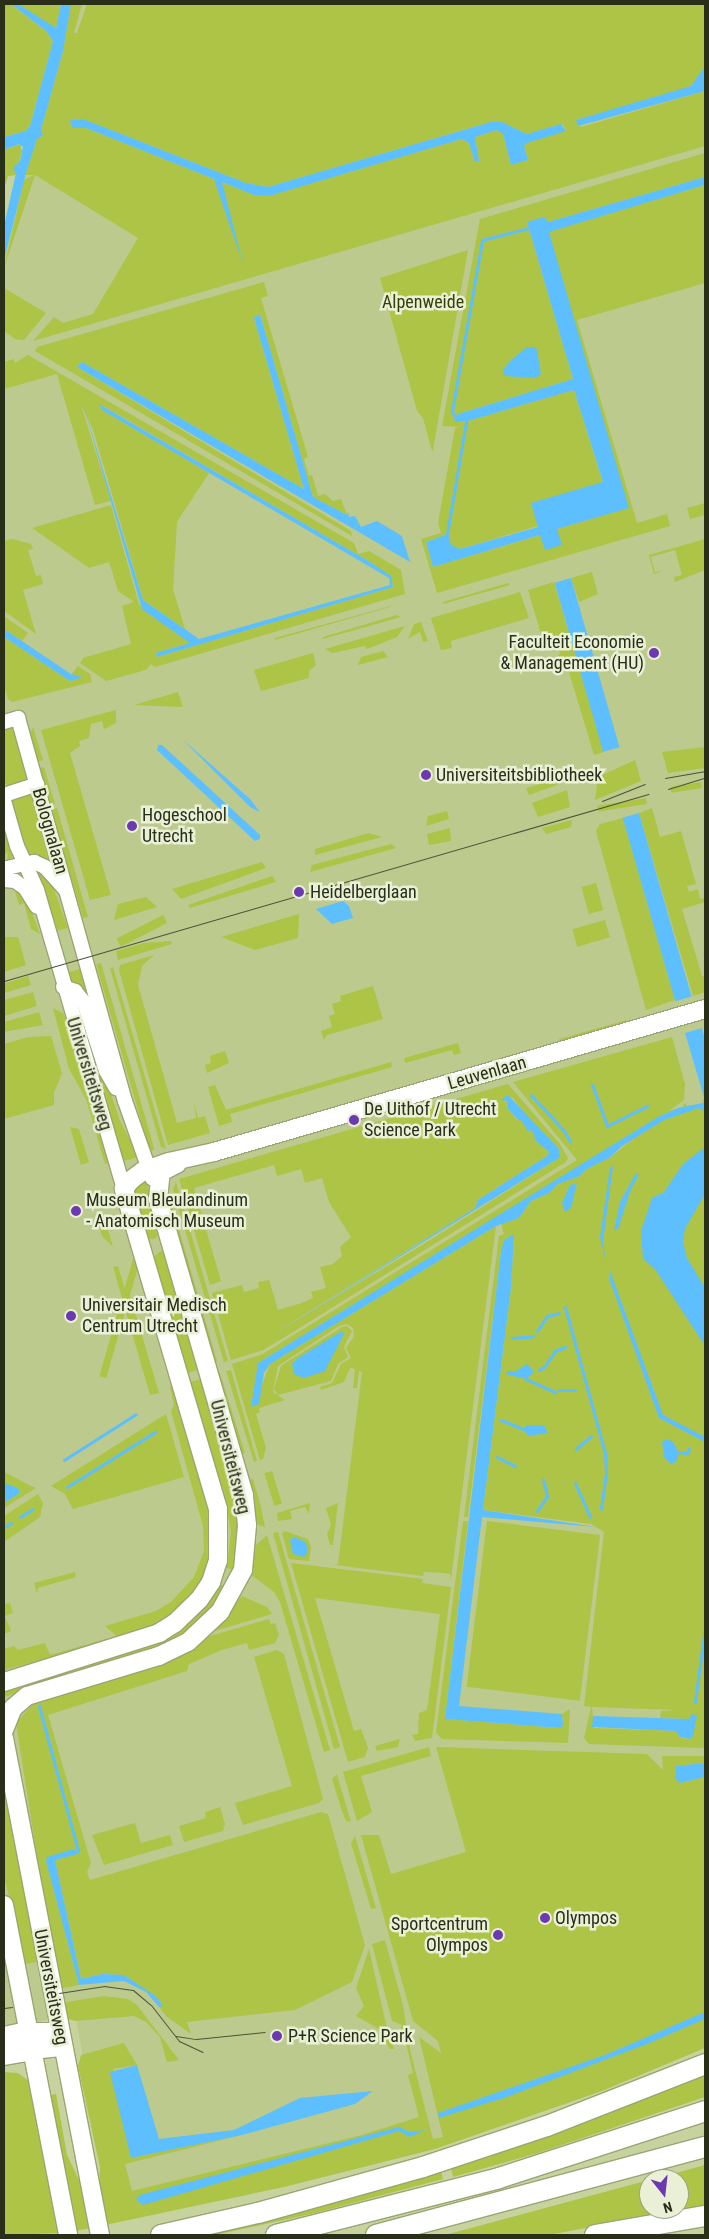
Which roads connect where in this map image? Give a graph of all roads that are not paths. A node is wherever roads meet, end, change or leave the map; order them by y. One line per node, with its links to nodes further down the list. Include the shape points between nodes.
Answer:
1 (4, 722): 2 (street, Bolognalaan, via 18,718)
2 (37, 784): 3 (street); 7 (street, Bolognalaan)
3 (4, 795)
4 (4, 801): 5 (street, Bolognalaan, via 17,846)
5 (14, 868): 7 (street, via 34,862 45,867); 8 (street, Bolognalaan, via 37,890)
6 (4, 880): 8 (street, via 15,881 25,888)
7 (65, 890): 9 (street, Bolognalaan)
8 (42, 914): 10 (street, Bolognalaan)
9 (85, 958): 13 (street, Universiteitsweg)
10 (55, 959): 11 (street, Universiteitsweg)
11 (63, 987): 13 (street, via 75,992 84,1002 106,1071); 16 (street, Universiteitsweg)
12 (701, 1010): 14 (main road, Leuvenlaan)
13 (125, 1101): 15 (street, Universiteitsweg)
14 (181, 1161): 15 (main road, Leuvenlaan); 17 (main road, Leuvenlaan, via 161,1172)
15 (149, 1168): 16 (main road, via 136,1174); 17 (street, Universiteitsweg)
16 (124, 1189): 18 (main road, Universiteitsweg, via 218,1509 218,1561 211,1582 199,1600 174,1623 158,1632)
17 (158, 1200): 19 (main road, Universiteitsweg, via 244,1495 247,1525 243,1570 220,1612 188,1642 159,1656 27,1696 13,1708)
18 (4, 1682)
19 (4, 1730)
20 (4, 1738): 24 (main road, Universiteitsweg)
21 (4, 1905): 22 (main road, Universiteitsweg)
22 (29, 2033): 23 (highway); 24 (main road); 25 (highway); 30 (main road, Universiteitsweg)
23 (4, 2037)
24 (61, 2040): 31 (main road, Universiteitsweg)
25 (4, 2055)
26 (705, 2064): 32 (highway, via 547,2126 423,2167 284,2206)
27 (705, 2111): 33 (highway, via 499,2178)
28 (700, 2148): 34 (highway)
29 (705, 2216): 35 (highway)
30 (68, 2235)
31 (100, 2235)
32 (161, 2235)
33 (276, 2235)
34 (376, 2235)
35 (595, 2235)

